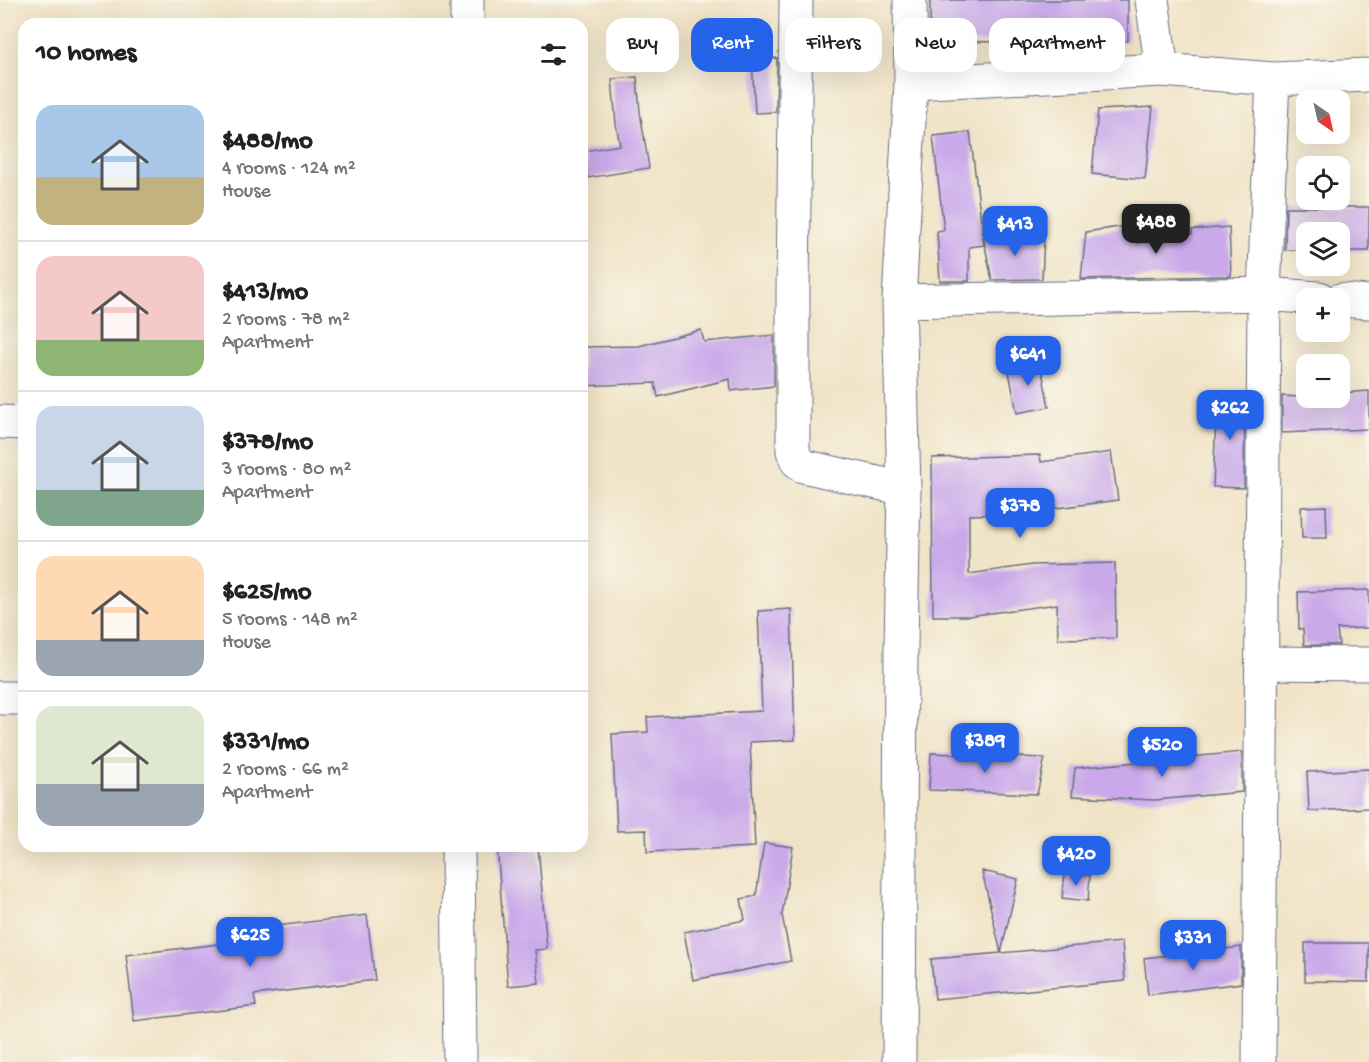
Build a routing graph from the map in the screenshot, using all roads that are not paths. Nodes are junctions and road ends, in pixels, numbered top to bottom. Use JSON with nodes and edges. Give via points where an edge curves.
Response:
{"nodes":[{"id":1,"x":467,"y":0,"type":"edge"},
{"id":2,"x":796,"y":0,"type":"edge"},
{"id":3,"x":910,"y":0,"type":"edge"},
{"id":4,"x":1152,"y":0,"type":"edge"},
{"id":5,"x":467,"y":18,"type":"edge"},
{"id":6,"x":1162,"y":70,"type":"junction"},
{"id":7,"x":1369,"y":75,"type":"edge"},
{"id":8,"x":1273,"y":79,"type":"junction"},
{"id":9,"x":911,"y":83,"type":"junction"},
{"id":10,"x":1264,"y":294,"type":"junction"},
{"id":11,"x":1296,"y":296,"type":"edge"},
{"id":12,"x":899,"y":301,"type":"junction"},
{"id":13,"x":1350,"y":301,"type":"edge"},
{"id":14,"x":1369,"y":302,"type":"edge"},
{"id":15,"x":0,"y":422,"type":"edge"},
{"id":16,"x":18,"y":423,"type":"edge"},
{"id":17,"x":904,"y":489,"type":"junction"},
{"id":18,"x":1262,"y":663,"type":"junction"},
{"id":19,"x":1369,"y":664,"type":"edge"},
{"id":20,"x":0,"y":698,"type":"edge"},
{"id":21,"x":18,"y":698,"type":"edge"},
{"id":22,"x":458,"y":852,"type":"edge"},
{"id":23,"x":460,"y":1062,"type":"edge"},
{"id":24,"x":899,"y":1062,"type":"edge"},
{"id":25,"x":1259,"y":1062,"type":"edge"}],
"edges":[{"from":1,"to":5,"type":"street"},
{"from":2,"to":17,"type":"street","via":[[793,451],[796,461],[803,466]]},
{"from":3,"to":9,"type":"street"},
{"from":4,"to":6,"type":"street"},
{"from":6,"to":8,"type":"street"},
{"from":6,"to":9,"type":"street"},
{"from":7,"to":8,"type":"street"},
{"from":8,"to":10,"type":"street"},
{"from":9,"to":12,"type":"street"},
{"from":10,"to":11,"type":"street"},
{"from":10,"to":12,"type":"street"},
{"from":10,"to":18,"type":"street"},
{"from":12,"to":17,"type":"street"},
{"from":13,"to":14,"type":"street"},
{"from":15,"to":16,"type":"street"},
{"from":17,"to":24,"type":"street"},
{"from":18,"to":19,"type":"street"},
{"from":18,"to":25,"type":"street"},
{"from":20,"to":21,"type":"street"},
{"from":22,"to":23,"type":"street"}]}
